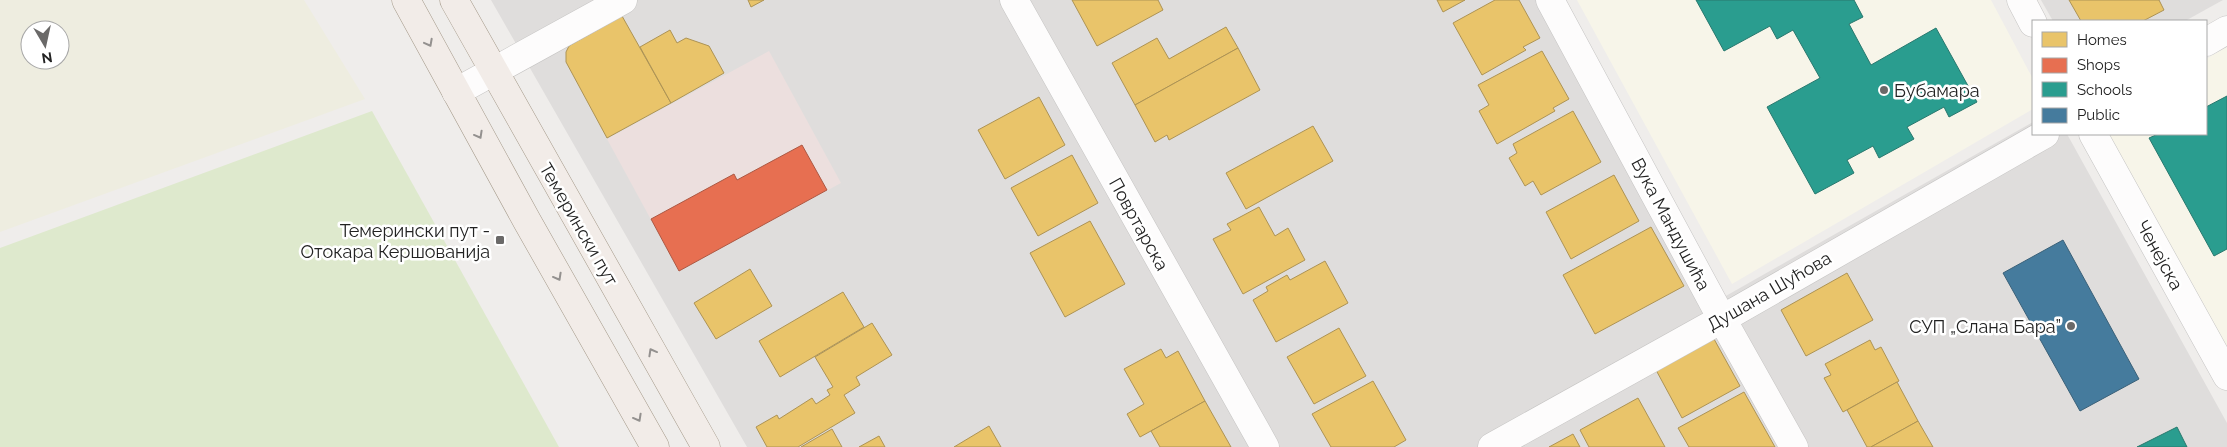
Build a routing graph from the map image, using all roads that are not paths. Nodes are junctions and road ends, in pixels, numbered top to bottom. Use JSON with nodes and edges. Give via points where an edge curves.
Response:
{"nodes":[{"id":1,"x":406,"y":0,"type":"edge"},
{"id":2,"x":454,"y":0,"type":"edge"},
{"id":3,"x":623,"y":0,"type":"edge"},
{"id":4,"x":1014,"y":0,"type":"edge"},
{"id":5,"x":1550,"y":0,"type":"edge"},
{"id":6,"x":2021,"y":0,"type":"edge"},
{"id":7,"x":2032,"y":22,"type":"edge"},
{"id":8,"x":2227,"y":30,"type":"edge"},
{"id":9,"x":2207,"y":41,"type":"edge"},
{"id":10,"x":494,"y":72,"type":"junction"},
{"id":11,"x":456,"y":92,"type":"junction"},
{"id":12,"x":2043,"y":135,"type":"edge"},
{"id":13,"x":2094,"y":135,"type":"edge"},
{"id":14,"x":1722,"y":319,"type":"junction"},
{"id":15,"x":2227,"y":376,"type":"edge"},
{"id":16,"x":655,"y":447,"type":"edge"},
{"id":17,"x":706,"y":447,"type":"edge"},
{"id":18,"x":1265,"y":447,"type":"edge"},
{"id":19,"x":1492,"y":447,"type":"edge"},
{"id":20,"x":1794,"y":447,"type":"edge"}],
"edges":[{"from":1,"to":11,"type":"main road","one_way":true},
{"from":2,"to":10,"type":"main road","name":"Темерински пут"},
{"from":3,"to":10,"type":"street"},
{"from":4,"to":18,"type":"street","name":"Повртарска"},
{"from":5,"to":14,"type":"street","name":"Вука Мандушића"},
{"from":6,"to":7,"type":"street"},
{"from":8,"to":9,"type":"street"},
{"from":10,"to":11,"type":"street"},
{"from":17,"to":10,"type":"main road","name":"Темерински пут","one_way":true},
{"from":11,"to":16,"type":"main road","one_way":true},
{"from":12,"to":14,"type":"street","name":"Душана Шућова"},
{"from":13,"to":15,"type":"street","name":"Ченејска"},
{"from":14,"to":19,"type":"street","name":"Душана Шућова"},
{"from":14,"to":20,"type":"street","name":"Вука Мандушића"}]}
